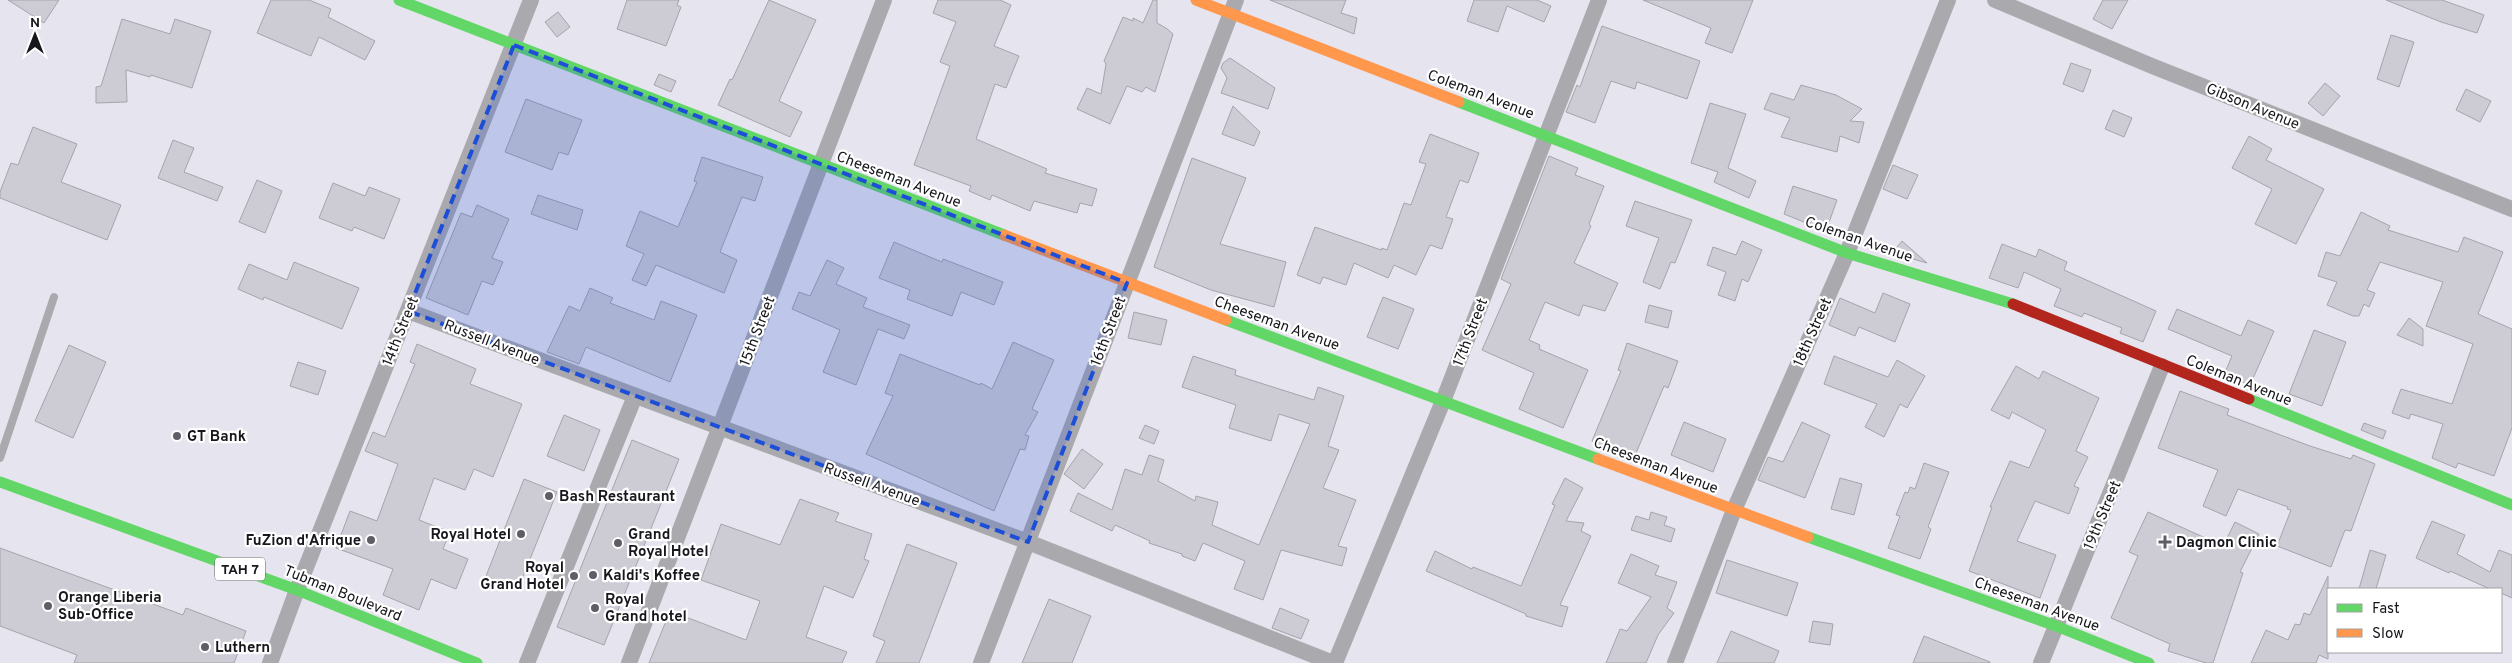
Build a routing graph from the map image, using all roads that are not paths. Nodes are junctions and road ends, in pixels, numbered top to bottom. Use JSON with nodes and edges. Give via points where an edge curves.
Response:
{"nodes":[{"id":1,"x":399,"y":0,"type":"edge"},
{"id":2,"x":531,"y":0,"type":"edge"},
{"id":3,"x":884,"y":0,"type":"edge"},
{"id":4,"x":1196,"y":0,"type":"edge"},
{"id":5,"x":1599,"y":0,"type":"edge"},
{"id":6,"x":1948,"y":0,"type":"edge"},
{"id":7,"x":1995,"y":0,"type":"edge"},
{"id":8,"x":1233,"y":7,"type":"edge"},
{"id":9,"x":514,"y":45,"type":"junction"},
{"id":10,"x":1546,"y":135,"type":"junction"},
{"id":11,"x":821,"y":165,"type":"junction"},
{"id":12,"x":2512,"y":209,"type":"edge"},
{"id":13,"x":1847,"y":253,"type":"junction"},
{"id":14,"x":1127,"y":283,"type":"junction"},
{"id":15,"x":54,"y":296,"type":"dead end"},
{"id":16,"x":408,"y":311,"type":"junction"},
{"id":17,"x":2162,"y":366,"type":"junction"},
{"id":18,"x":635,"y":396,"type":"junction"},
{"id":19,"x":1444,"y":401,"type":"junction"},
{"id":20,"x":720,"y":428,"type":"junction"},
{"id":21,"x":0,"y":458,"type":"edge"},
{"id":22,"x":0,"y":482,"type":"edge"},
{"id":23,"x":2512,"y":504,"type":"edge"},
{"id":24,"x":1734,"y":510,"type":"junction"},
{"id":25,"x":1028,"y":542,"type":"junction"},
{"id":26,"x":297,"y":590,"type":"junction"},
{"id":27,"x":2056,"y":626,"type":"junction"},
{"id":28,"x":270,"y":663,"type":"edge"},
{"id":29,"x":478,"y":663,"type":"edge"},
{"id":30,"x":527,"y":663,"type":"edge"},
{"id":31,"x":629,"y":663,"type":"edge"},
{"id":32,"x":981,"y":663,"type":"edge"},
{"id":33,"x":1334,"y":663,"type":"edge"},
{"id":34,"x":1675,"y":663,"type":"edge"},
{"id":35,"x":2041,"y":663,"type":"edge"},
{"id":36,"x":2149,"y":663,"type":"edge"}],
"edges":[{"from":1,"to":9,"type":"main road","name":"Cheeseman Avenue"},
{"from":2,"to":9,"type":"street","name":"14th Street"},
{"from":3,"to":11,"type":"street","name":"15th Street"},
{"from":4,"to":8,"type":"main road","name":"Coleman Avenue"},
{"from":5,"to":10,"type":"street","name":"17th Street"},
{"from":6,"to":13,"type":"street","name":"18th Street"},
{"from":7,"to":12,"type":"street","name":"Gibson Avenue"},
{"from":8,"to":10,"type":"main road","name":"Coleman Avenue"},
{"from":8,"to":14,"type":"street","name":"16th Street"},
{"from":9,"to":11,"type":"main road","name":"Cheeseman Avenue"},
{"from":9,"to":16,"type":"street","name":"14th Street"},
{"from":10,"to":13,"type":"main road","name":"Coleman Avenue"},
{"from":10,"to":19,"type":"street","name":"17th Street"},
{"from":11,"to":14,"type":"main road","name":"Cheeseman Avenue"},
{"from":11,"to":20,"type":"street","name":"15th Street"},
{"from":13,"to":17,"type":"main road","name":"Coleman Avenue","via":[[2006,301]]},
{"from":13,"to":24,"type":"street","name":"18th Street"},
{"from":14,"to":19,"type":"main road","name":"Cheeseman Avenue"},
{"from":14,"to":25,"type":"street","name":"16th Street"},
{"from":15,"to":21,"type":"lane"},
{"from":16,"to":18,"type":"street","name":"Russell Avenue"},
{"from":16,"to":26,"type":"street","name":"14th Street"},
{"from":17,"to":23,"type":"main road","name":"Coleman Avenue"},
{"from":17,"to":27,"type":"street","name":"19th Street"},
{"from":18,"to":20,"type":"street","name":"Russell Avenue"},
{"from":18,"to":30,"type":"street"},
{"from":19,"to":24,"type":"main road","name":"Cheeseman Avenue"},
{"from":19,"to":33,"type":"street","name":"17th Street"},
{"from":20,"to":25,"type":"street","name":"Russell Avenue"},
{"from":20,"to":31,"type":"street","name":"15th Street"},
{"from":22,"to":26,"type":"main road","name":"Tubman Boulevard","number":"TAH 7"},
{"from":24,"to":27,"type":"main road","name":"Cheeseman Avenue"},
{"from":24,"to":34,"type":"street","name":"18th Street"},
{"from":25,"to":32,"type":"street","name":"16th Street"},
{"from":25,"to":33,"type":"street","name":"Russell Avenue"},
{"from":26,"to":28,"type":"street","name":"14th Street"},
{"from":26,"to":29,"type":"main road","name":"Tubman Boulevard","number":"TAH 7"},
{"from":27,"to":35,"type":"street","name":"19th Street"},
{"from":27,"to":36,"type":"main road","name":"Cheeseman Avenue"}]}
